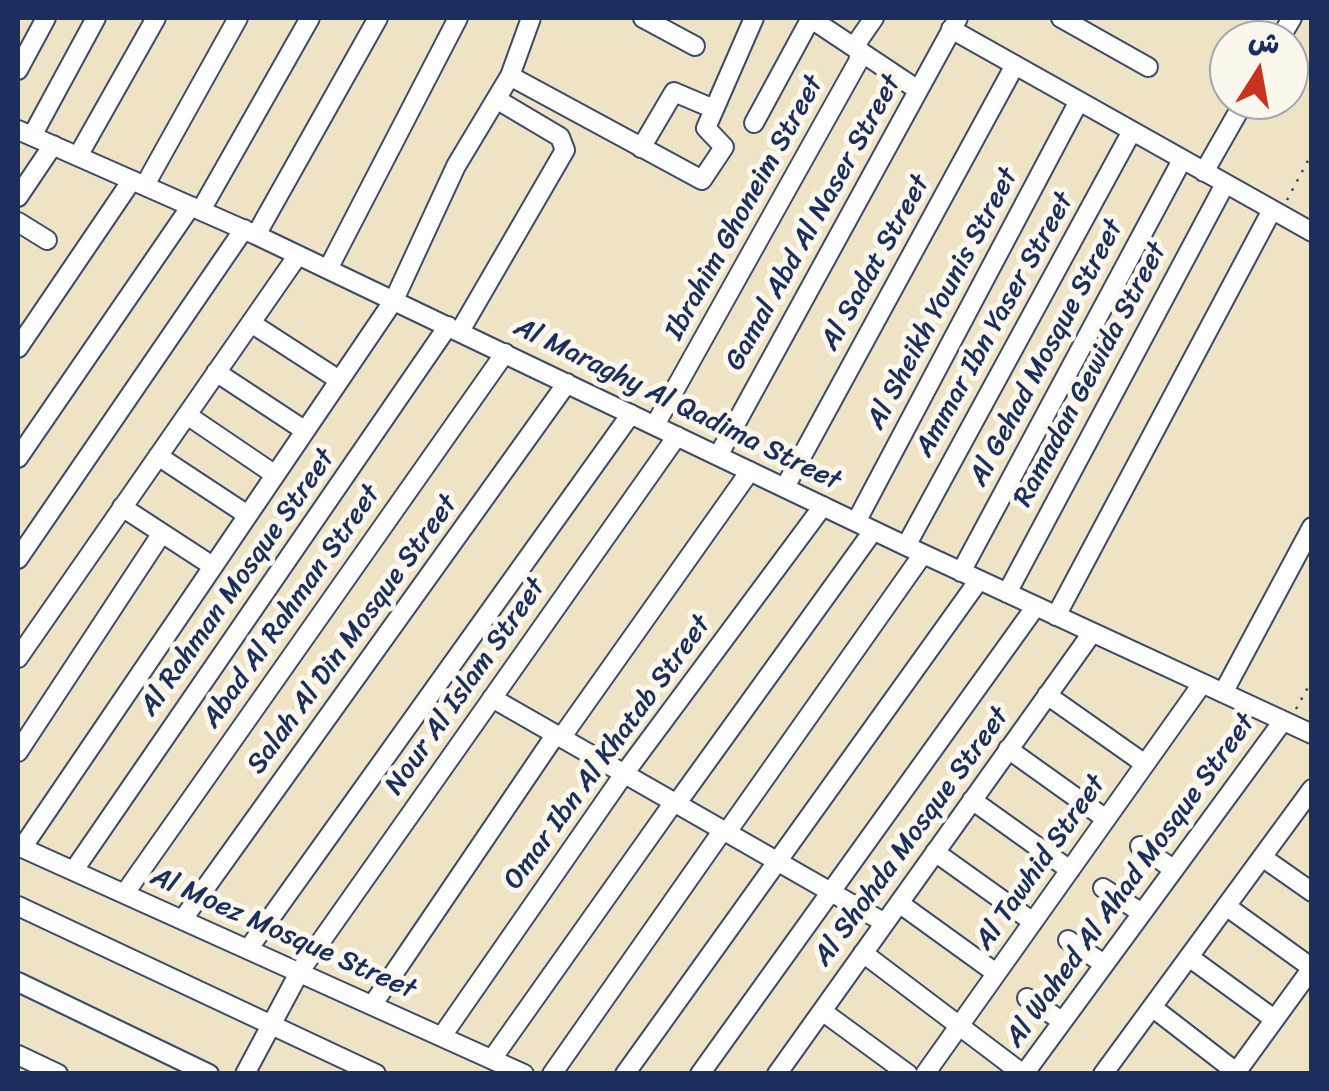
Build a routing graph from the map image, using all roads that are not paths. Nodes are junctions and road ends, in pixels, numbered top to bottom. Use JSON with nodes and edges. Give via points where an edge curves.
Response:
{"nodes":[{"id":1,"x":46,"y":18,"type":"edge"},
{"id":2,"x":96,"y":18,"type":"edge"},
{"id":3,"x":156,"y":18,"type":"edge"},
{"id":4,"x":238,"y":18,"type":"edge"},
{"id":5,"x":310,"y":18,"type":"edge"},
{"id":6,"x":378,"y":18,"type":"edge"},
{"id":7,"x":458,"y":18,"type":"edge"},
{"id":8,"x":532,"y":18,"type":"edge"},
{"id":9,"x":643,"y":18,"type":"edge"},
{"id":10,"x":754,"y":18,"type":"edge"},
{"id":11,"x":810,"y":18,"type":"edge"},
{"id":12,"x":874,"y":18,"type":"edge"},
{"id":13,"x":1060,"y":18,"type":"edge"},
{"id":14,"x":954,"y":23,"type":"edge"},
{"id":15,"x":695,"y":46,"type":"dead end"},
{"id":16,"x":858,"y":50,"type":"junction"},
{"id":17,"x":1015,"y":65,"type":"junction"},
{"id":18,"x":1148,"y":66,"type":"dead end"},
{"id":19,"x":18,"y":70,"type":"edge"},
{"id":20,"x":510,"y":76,"type":"junction"},
{"id":21,"x":918,"y":90,"type":"junction"},
{"id":22,"x":496,"y":99,"type":"junction"},
{"id":23,"x":1079,"y":101,"type":"junction"},
{"id":24,"x":714,"y":109,"type":"junction"},
{"id":25,"x":1234,"y":120,"type":"edge"},
{"id":26,"x":754,"y":123,"type":"dead end"},
{"id":27,"x":1132,"y":131,"type":"junction"},
{"id":28,"x":24,"y":133,"type":"edge"},
{"id":29,"x":52,"y":145,"type":"junction"},
{"id":30,"x":641,"y":148,"type":"junction"},
{"id":31,"x":78,"y":156,"type":"junction"},
{"id":32,"x":1182,"y":160,"type":"junction"},
{"id":33,"x":1204,"y":172,"type":"junction"},
{"id":34,"x":138,"y":182,"type":"junction"},
{"id":35,"x":1225,"y":184,"type":"junction"},
{"id":36,"x":18,"y":197,"type":"edge"},
{"id":37,"x":196,"y":208,"type":"junction"},
{"id":38,"x":1276,"y":212,"type":"junction"},
{"id":39,"x":18,"y":222,"type":"edge"},
{"id":40,"x":250,"y":232,"type":"junction"},
{"id":41,"x":1312,"y":232,"type":"edge"},
{"id":42,"x":47,"y":240,"type":"dead end"},
{"id":43,"x":298,"y":255,"type":"junction"},
{"id":44,"x":328,"y":269,"type":"junction"},
{"id":45,"x":394,"y":300,"type":"junction"},
{"id":46,"x":250,"y":323,"type":"junction"},
{"id":47,"x":454,"y":329,"type":"junction"},
{"id":48,"x":18,"y":348,"type":"edge"},
{"id":49,"x":504,"y":353,"type":"junction"},
{"id":50,"x":216,"y":372,"type":"junction"},
{"id":51,"x":339,"y":380,"type":"junction"},
{"id":52,"x":567,"y":383,"type":"junction"},
{"id":53,"x":187,"y":414,"type":"junction"},
{"id":54,"x":631,"y":414,"type":"junction"},
{"id":55,"x":655,"y":425,"type":"junction"},
{"id":56,"x":304,"y":430,"type":"junction"},
{"id":57,"x":678,"y":436,"type":"junction"},
{"id":58,"x":158,"y":456,"type":"junction"},
{"id":59,"x":718,"y":456,"type":"junction"},
{"id":60,"x":18,"y":458,"type":"edge"},
{"id":61,"x":750,"y":471,"type":"junction"},
{"id":62,"x":274,"y":474,"type":"junction"},
{"id":63,"x":785,"y":488,"type":"junction"},
{"id":64,"x":822,"y":506,"type":"junction"},
{"id":65,"x":122,"y":508,"type":"junction"},
{"id":66,"x":246,"y":514,"type":"junction"},
{"id":67,"x":856,"y":522,"type":"junction"},
{"id":68,"x":1312,"y":526,"type":"edge"},
{"id":69,"x":873,"y":530,"type":"junction"},
{"id":70,"x":162,"y":534,"type":"junction"},
{"id":71,"x":914,"y":550,"type":"junction"},
{"id":72,"x":18,"y":558,"type":"edge"},
{"id":73,"x":211,"y":566,"type":"junction"},
{"id":74,"x":961,"y":572,"type":"junction"},
{"id":75,"x":979,"y":580,"type":"junction"},
{"id":76,"x":1006,"y":593,"type":"junction"},
{"id":77,"x":1036,"y":606,"type":"junction"},
{"id":78,"x":1056,"y":616,"type":"junction"},
{"id":79,"x":1092,"y":633,"type":"junction"},
{"id":80,"x":18,"y":658,"type":"edge"},
{"id":81,"x":1202,"y":684,"type":"junction"},
{"id":82,"x":1222,"y":694,"type":"junction"},
{"id":83,"x":1047,"y":695,"type":"junction"},
{"id":84,"x":492,"y":698,"type":"junction"},
{"id":85,"x":1286,"y":722,"type":"junction"},
{"id":86,"x":1312,"y":734,"type":"edge"},
{"id":87,"x":559,"y":736,"type":"junction"},
{"id":88,"x":1008,"y":749,"type":"junction"},
{"id":89,"x":18,"y":752,"type":"edge"},
{"id":90,"x":1145,"y":764,"type":"junction"},
{"id":91,"x":624,"y":774,"type":"junction"},
{"id":92,"x":1309,"y":799,"type":"edge"},
{"id":93,"x":972,"y":800,"type":"junction"},
{"id":94,"x":675,"y":803,"type":"junction"},
{"id":95,"x":1106,"y":819,"type":"junction"},
{"id":96,"x":725,"y":831,"type":"junction"},
{"id":97,"x":1140,"y":846,"type":"dead end"},
{"id":98,"x":20,"y":847,"type":"edge"},
{"id":99,"x":935,"y":852,"type":"junction"},
{"id":100,"x":1262,"y":857,"type":"junction"},
{"id":101,"x":779,"y":862,"type":"junction"},
{"id":102,"x":1174,"y":869,"type":"junction"},
{"id":103,"x":74,"y":870,"type":"junction"},
{"id":104,"x":1070,"y":870,"type":"junction"},
{"id":105,"x":1103,"y":888,"type":"dead end"},
{"id":106,"x":1312,"y":892,"type":"edge"},
{"id":107,"x":125,"y":893,"type":"junction"},
{"id":108,"x":833,"y":893,"type":"junction"},
{"id":109,"x":899,"y":902,"type":"junction"},
{"id":110,"x":18,"y":906,"type":"edge"},
{"id":111,"x":1226,"y":906,"type":"junction"},
{"id":112,"x":1142,"y":913,"type":"junction"},
{"id":113,"x":183,"y":919,"type":"junction"},
{"id":114,"x":884,"y":922,"type":"junction"},
{"id":115,"x":1033,"y":922,"type":"junction"},
{"id":116,"x":1068,"y":940,"type":"dead end"},
{"id":117,"x":249,"y":948,"type":"junction"},
{"id":118,"x":863,"y":953,"type":"junction"},
{"id":119,"x":1188,"y":956,"type":"junction"},
{"id":120,"x":1104,"y":964,"type":"junction"},
{"id":121,"x":1312,"y":968,"type":"edge"},
{"id":122,"x":300,"y":971,"type":"junction"},
{"id":123,"x":996,"y":974,"type":"junction"},
{"id":124,"x":18,"y":982,"type":"edge"},
{"id":125,"x":1027,"y":998,"type":"dead end"},
{"id":126,"x":373,"y":1004,"type":"junction"},
{"id":127,"x":1152,"y":1007,"type":"junction"},
{"id":128,"x":822,"y":1010,"type":"junction"},
{"id":129,"x":1274,"y":1020,"type":"junction"},
{"id":130,"x":1062,"y":1021,"type":"junction"},
{"id":131,"x":271,"y":1023,"type":"junction"},
{"id":132,"x":959,"y":1026,"type":"junction"},
{"id":133,"x":442,"y":1036,"type":"junction"},
{"id":134,"x":18,"y":1055,"type":"edge"},
{"id":135,"x":488,"y":1057,"type":"junction"},
{"id":136,"x":785,"y":1071,"type":"edge"},
{"id":137,"x":1235,"y":1073,"type":"edge"},
{"id":138,"x":58,"y":1074,"type":"edge"},
{"id":139,"x":210,"y":1074,"type":"edge"},
{"id":140,"x":244,"y":1074,"type":"edge"},
{"id":141,"x":376,"y":1074,"type":"edge"},
{"id":142,"x":474,"y":1074,"type":"edge"},
{"id":143,"x":524,"y":1074,"type":"edge"},
{"id":144,"x":552,"y":1074,"type":"edge"},
{"id":145,"x":625,"y":1074,"type":"edge"},
{"id":146,"x":700,"y":1074,"type":"edge"},
{"id":147,"x":908,"y":1074,"type":"edge"},
{"id":148,"x":925,"y":1074,"type":"edge"},
{"id":149,"x":1023,"y":1074,"type":"edge"},
{"id":150,"x":1102,"y":1074,"type":"edge"}],
"edges":[{"from":1,"to":19,"type":"street"},
{"from":2,"to":28,"type":"street"},
{"from":3,"to":31,"type":"street"},
{"from":4,"to":34,"type":"street"},
{"from":5,"to":37,"type":"street"},
{"from":6,"to":40,"type":"street"},
{"from":7,"to":44,"type":"street"},
{"from":8,"to":20,"type":"street"},
{"from":9,"to":15,"type":"street"},
{"from":10,"to":24,"type":"street"},
{"from":11,"to":16,"type":"street"},
{"from":11,"to":26,"type":"street"},
{"from":12,"to":16,"type":"street","name":"Ibrahim Ghoneim Street"},
{"from":13,"to":18,"type":"street"},
{"from":14,"to":17,"type":"street"},
{"from":14,"to":21,"type":"street","name":"Gamal Abd Al Naser Street"},
{"from":16,"to":21,"type":"street"},
{"from":16,"to":55,"type":"street","name":"Ibrahim Ghoneim Street","via":[[859,60]]},
{"from":17,"to":23,"type":"street"},
{"from":17,"to":63,"type":"street","name":"Al Sadat Street"},
{"from":20,"to":22,"type":"street"},
{"from":20,"to":30,"type":"street"},
{"from":21,"to":59,"type":"street","name":"Gamal Abd Al Naser Street"},
{"from":22,"to":45,"type":"street"},
{"from":22,"to":47,"type":"street","name":"Al Rahman Mosque Street","via":[[560,137],[565,150]]},
{"from":23,"to":27,"type":"street"},
{"from":23,"to":67,"type":"street","name":"Al Sheikh Younis Street"},
{"from":24,"to":30,"type":"street","via":[[675,92]]},
{"from":24,"to":30,"type":"street","via":[[706,131],[724,147],[706,178],[698,180]]},
{"from":25,"to":33,"type":"street"},
{"from":27,"to":32,"type":"street"},
{"from":27,"to":71,"type":"street","name":"Ammar Ibn Yaser Street"},
{"from":28,"to":29,"type":"street","name":"Al Maraghy Al Qadima Street"},
{"from":29,"to":31,"type":"street","name":"Al Maraghy Al Qadima Street"},
{"from":29,"to":36,"type":"street"},
{"from":31,"to":34,"type":"street","name":"Al Maraghy Al Qadima Street"},
{"from":32,"to":33,"type":"street"},
{"from":32,"to":74,"type":"street","name":"Al Gehad Mosque Street"},
{"from":33,"to":35,"type":"street"},
{"from":34,"to":37,"type":"street","name":"Al Maraghy Al Qadima Street"},
{"from":34,"to":48,"type":"street"},
{"from":35,"to":38,"type":"street"},
{"from":35,"to":76,"type":"street","name":"Ramadan Gewida Street"},
{"from":37,"to":40,"type":"street","name":"Al Maraghy Al Qadima Street"},
{"from":37,"to":60,"type":"street"},
{"from":38,"to":41,"type":"street"},
{"from":38,"to":78,"type":"street"},
{"from":39,"to":42,"type":"street"},
{"from":40,"to":43,"type":"street","name":"Al Maraghy Al Qadima Street"},
{"from":40,"to":72,"type":"street"},
{"from":43,"to":44,"type":"street","name":"Al Maraghy Al Qadima Street"},
{"from":43,"to":46,"type":"street"},
{"from":44,"to":45,"type":"street","name":"Al Maraghy Al Qadima Street"},
{"from":45,"to":47,"type":"street","name":"Al Maraghy Al Qadima Street"},
{"from":45,"to":51,"type":"street"},
{"from":46,"to":50,"type":"street"},
{"from":46,"to":51,"type":"street"},
{"from":47,"to":49,"type":"street","name":"Al Maraghy Al Qadima Street"},
{"from":47,"to":103,"type":"street","name":"Al Rahman Mosque Street"},
{"from":49,"to":52,"type":"street","name":"Al Maraghy Al Qadima Street"},
{"from":49,"to":107,"type":"street","name":"Abad Al Rahman Street"},
{"from":50,"to":53,"type":"street"},
{"from":50,"to":56,"type":"street"},
{"from":51,"to":56,"type":"street"},
{"from":52,"to":54,"type":"street","name":"Al Maraghy Al Qadima Street"},
{"from":52,"to":113,"type":"street","name":"Salah Al Din Mosque Street"},
{"from":53,"to":58,"type":"street"},
{"from":53,"to":62,"type":"street"},
{"from":54,"to":55,"type":"street","name":"Al Maraghy Al Qadima Street"},
{"from":54,"to":117,"type":"street"},
{"from":55,"to":57,"type":"street","name":"Al Maraghy Al Qadima Street"},
{"from":56,"to":62,"type":"street"},
{"from":57,"to":59,"type":"street","name":"Al Maraghy Al Qadima Street"},
{"from":57,"to":84,"type":"street","name":"Nour Al Islam Street"},
{"from":58,"to":65,"type":"street"},
{"from":58,"to":66,"type":"street"},
{"from":59,"to":61,"type":"street","name":"Al Maraghy Al Qadima Street"},
{"from":61,"to":63,"type":"street","name":"Al Maraghy Al Qadima Street"},
{"from":61,"to":87,"type":"street"},
{"from":62,"to":66,"type":"street"},
{"from":63,"to":64,"type":"street","name":"Al Maraghy Al Qadima Street"},
{"from":64,"to":67,"type":"street","name":"Al Maraghy Al Qadima Street"},
{"from":64,"to":91,"type":"street","name":"Omar Ibn Al Khatab Street"},
{"from":65,"to":70,"type":"street"},
{"from":65,"to":80,"type":"street"},
{"from":66,"to":73,"type":"street"},
{"from":67,"to":69,"type":"street","name":"Al Maraghy Al Qadima Street"},
{"from":68,"to":82,"type":"street"},
{"from":69,"to":71,"type":"street","name":"Al Maraghy Al Qadima Street"},
{"from":69,"to":94,"type":"street"},
{"from":70,"to":73,"type":"street"},
{"from":70,"to":89,"type":"street"},
{"from":71,"to":74,"type":"street","name":"Al Maraghy Al Qadima Street"},
{"from":71,"to":96,"type":"street","name":"Ammar Ibn Yaser Street"},
{"from":73,"to":98,"type":"street"},
{"from":74,"to":75,"type":"street","name":"Al Maraghy Al Qadima Street"},
{"from":75,"to":76,"type":"street","name":"Al Maraghy Al Qadima Street"},
{"from":75,"to":101,"type":"street"},
{"from":76,"to":77,"type":"street","name":"Al Maraghy Al Qadima Street"},
{"from":77,"to":78,"type":"street","name":"Al Maraghy Al Qadima Street"},
{"from":77,"to":108,"type":"street"},
{"from":78,"to":79,"type":"street","name":"Al Maraghy Al Qadima Street"},
{"from":79,"to":81,"type":"street","name":"Al Maraghy Al Qadima Street"},
{"from":79,"to":83,"type":"street","name":"Al Shohda Mosque Street"},
{"from":81,"to":82,"type":"street","name":"Al Maraghy Al Qadima Street"},
{"from":81,"to":90,"type":"street","name":"Al Tawhid Street"},
{"from":82,"to":85,"type":"street","name":"Al Maraghy Al Qadima Street"},
{"from":83,"to":88,"type":"street","name":"Al Shohda Mosque Street"},
{"from":83,"to":90,"type":"street"},
{"from":84,"to":87,"type":"street"},
{"from":84,"to":122,"type":"street","name":"Nour Al Islam Street"},
{"from":85,"to":86,"type":"street","name":"Al Maraghy Al Qadima Street"},
{"from":85,"to":102,"type":"street","name":"Al Wahed Al Ahad Mosque Street"},
{"from":87,"to":91,"type":"street"},
{"from":87,"to":126,"type":"street"},
{"from":88,"to":93,"type":"street","name":"Al Shohda Mosque Street"},
{"from":88,"to":95,"type":"street"},
{"from":90,"to":95,"type":"street","name":"Al Tawhid Street"},
{"from":91,"to":94,"type":"street"},
{"from":91,"to":133,"type":"street","name":"Omar Ibn Al Khatab Street"},
{"from":92,"to":100,"type":"street"},
{"from":93,"to":99,"type":"street","name":"Al Shohda Mosque Street"},
{"from":93,"to":104,"type":"street"},
{"from":94,"to":96,"type":"street"},
{"from":94,"to":135,"type":"street"},
{"from":95,"to":104,"type":"street","name":"Al Tawhid Street"},
{"from":96,"to":101,"type":"street"},
{"from":96,"to":144,"type":"street","name":"Ammar Ibn Yaser Street"},
{"from":97,"to":102,"type":"street"},
{"from":98,"to":103,"type":"street","name":"Al Moez Mosque Street"},
{"from":99,"to":109,"type":"street","name":"Al Shohda Mosque Street"},
{"from":99,"to":115,"type":"street"},
{"from":100,"to":106,"type":"street"},
{"from":100,"to":111,"type":"street"},
{"from":101,"to":108,"type":"street"},
{"from":101,"to":145,"type":"street"},
{"from":102,"to":112,"type":"street","name":"Al Wahed Al Ahad Mosque Street"},
{"from":103,"to":107,"type":"street","name":"Al Moez Mosque Street"},
{"from":104,"to":115,"type":"street","name":"Al Tawhid Street"},
{"from":105,"to":112,"type":"street"},
{"from":107,"to":113,"type":"street","name":"Al Moez Mosque Street"},
{"from":108,"to":114,"type":"street"},
{"from":108,"to":146,"type":"street"},
{"from":109,"to":114,"type":"street","name":"Al Shohda Mosque Street"},
{"from":109,"to":123,"type":"street"},
{"from":110,"to":131,"type":"street"},
{"from":111,"to":119,"type":"street"},
{"from":111,"to":121,"type":"street"},
{"from":112,"to":120,"type":"street","name":"Al Wahed Al Ahad Mosque Street"},
{"from":113,"to":117,"type":"street","name":"Al Moez Mosque Street"},
{"from":114,"to":118,"type":"street","name":"Al Shohda Mosque Street"},
{"from":115,"to":123,"type":"street","name":"Al Tawhid Street"},
{"from":116,"to":120,"type":"street"},
{"from":117,"to":122,"type":"street","name":"Al Moez Mosque Street"},
{"from":118,"to":128,"type":"street","name":"Al Shohda Mosque Street"},
{"from":118,"to":132,"type":"street"},
{"from":119,"to":127,"type":"street"},
{"from":119,"to":129,"type":"street"},
{"from":120,"to":130,"type":"street","name":"Al Wahed Al Ahad Mosque Street"},
{"from":121,"to":129,"type":"street"},
{"from":122,"to":126,"type":"street","name":"Al Moez Mosque Street"},
{"from":122,"to":131,"type":"street","name":"Nour Al Islam Street"},
{"from":123,"to":132,"type":"street","name":"Al Tawhid Street"},
{"from":124,"to":139,"type":"street"},
{"from":125,"to":130,"type":"street"},
{"from":126,"to":133,"type":"street","name":"Al Moez Mosque Street"},
{"from":127,"to":137,"type":"street"},
{"from":127,"to":150,"type":"street"},
{"from":128,"to":136,"type":"street","name":"Al Shohda Mosque Street"},
{"from":128,"to":147,"type":"street"},
{"from":129,"to":137,"type":"street"},
{"from":130,"to":149,"type":"street","name":"Al Wahed Al Ahad Mosque Street"},
{"from":131,"to":140,"type":"street","name":"Nour Al Islam Street"},
{"from":131,"to":141,"type":"street"},
{"from":132,"to":148,"type":"street","name":"Al Tawhid Street"},
{"from":132,"to":149,"type":"street"},
{"from":133,"to":135,"type":"street","name":"Al Moez Mosque Street"},
{"from":134,"to":138,"type":"street"},
{"from":135,"to":142,"type":"street"},
{"from":135,"to":143,"type":"street","name":"Al Moez Mosque Street"}]}
